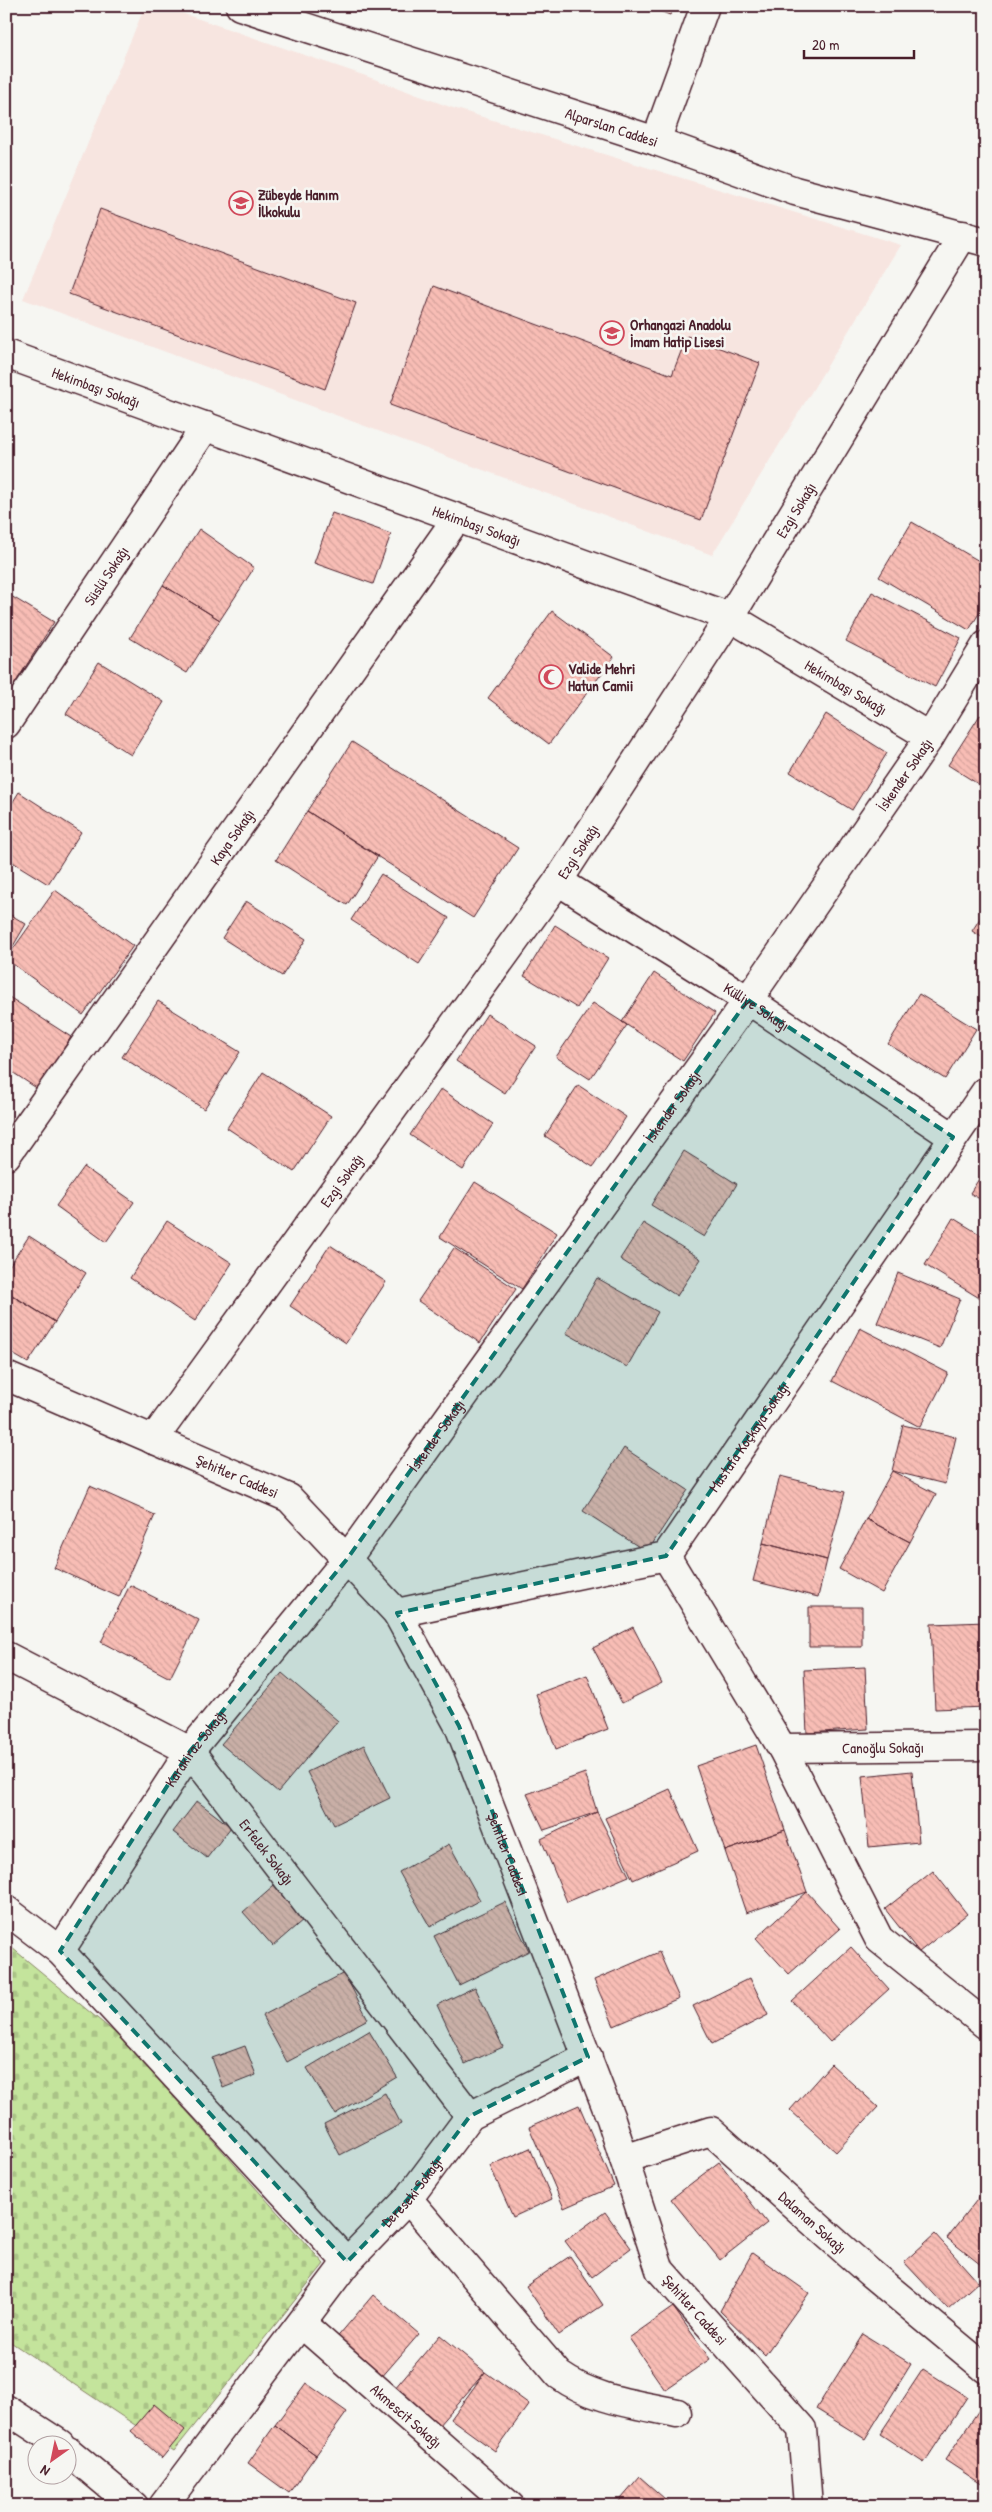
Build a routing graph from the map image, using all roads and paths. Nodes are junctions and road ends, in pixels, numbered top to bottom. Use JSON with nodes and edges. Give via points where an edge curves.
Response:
{"nodes":[{"id":1,"x":240,"y":6,"type":"edge"},
{"id":2,"x":706,"y":6,"type":"edge"},
{"id":3,"x":656,"y":141,"type":"junction"},
{"id":4,"x":974,"y":238,"type":"edge"},
{"id":5,"x":6,"y":354,"type":"edge"},
{"id":6,"x":206,"y":426,"type":"junction"},
{"id":7,"x":457,"y":518,"type":"junction"},
{"id":8,"x":730,"y":617,"type":"junction"},
{"id":9,"x":986,"y":645,"type":"edge"},
{"id":10,"x":6,"y":724,"type":"edge"},
{"id":11,"x":930,"y":737,"type":"junction"},
{"id":12,"x":558,"y":881,"type":"junction"},
{"id":13,"x":748,"y":1000,"type":"junction"},
{"id":14,"x":986,"y":1091,"type":"edge"},
{"id":15,"x":953,"y":1137,"type":"junction"},
{"id":16,"x":6,"y":1156,"type":"edge"},
{"id":17,"x":6,"y":1376,"type":"edge"},
{"id":18,"x":153,"y":1440,"type":"junction"},
{"id":19,"x":666,"y":1556,"type":"junction"},
{"id":20,"x":347,"y":1559,"type":"junction"},
{"id":21,"x":397,"y":1613,"type":"junction"},
{"id":22,"x":6,"y":1656,"type":"edge"},
{"id":23,"x":986,"y":1746,"type":"edge"},
{"id":24,"x":782,"y":1748,"type":"junction"},
{"id":25,"x":190,"y":1751,"type":"junction"},
{"id":26,"x":6,"y":1910,"type":"edge"},
{"id":27,"x":60,"y":1952,"type":"junction"},
{"id":28,"x":986,"y":2025,"type":"edge"},
{"id":29,"x":588,"y":2057,"type":"junction"},
{"id":30,"x":470,"y":2116,"type":"junction"},
{"id":31,"x":624,"y":2159,"type":"junction"},
{"id":32,"x":408,"y":2199,"type":"junction"},
{"id":33,"x":348,"y":2262,"type":"junction"},
{"id":34,"x":302,"y":2324,"type":"junction"},
{"id":35,"x":986,"y":2369,"type":"edge"},
{"id":36,"x":6,"y":2410,"type":"edge"},
{"id":37,"x":677,"y":2413,"type":"dead end"},
{"id":38,"x":44,"y":2434,"type":"edge"},
{"id":39,"x":78,"y":2461,"type":"edge"},
{"id":40,"x":118,"y":2502,"type":"edge"},
{"id":41,"x":163,"y":2506,"type":"edge"},
{"id":42,"x":510,"y":2506,"type":"edge"},
{"id":43,"x":808,"y":2506,"type":"edge"}],
"edges":[{"from":1,"to":3,"type":"street","name":"Alparslan Caddesi"},
{"from":2,"to":3,"type":"street"},
{"from":3,"to":4,"type":"street","name":"Alparslan Caddesi","via":[[795,191]]},
{"from":4,"to":8,"type":"street","name":"Ezgi Sokağı"},
{"from":5,"to":6,"type":"street","name":"Hekimbaşı Sokağı"},
{"from":6,"to":7,"type":"street","name":"Hekimbaşı Sokağı"},
{"from":6,"to":10,"type":"street","name":"Süslü Sokağı"},
{"from":7,"to":8,"type":"street","name":"Hekimbaşı Sokağı"},
{"from":7,"to":16,"type":"street","name":"Kaya Sokağı"},
{"from":8,"to":11,"type":"street","name":"Hekimbaşı Sokağı"},
{"from":8,"to":12,"type":"street","name":"Ezgi Sokağı"},
{"from":9,"to":11,"type":"street","name":"İskender Sokağı"},
{"from":11,"to":13,"type":"street","name":"İskender Sokağı"},
{"from":12,"to":13,"type":"street","name":"Külliye Sokağı"},
{"from":12,"to":18,"type":"street","name":"Ezgi Sokağı"},
{"from":13,"to":15,"type":"street","name":"Külliye Sokağı"},
{"from":13,"to":20,"type":"street","name":"İskender Sokağı"},
{"from":14,"to":15,"type":"street","name":"Mustafa Koçkaya Sokağı"},
{"from":15,"to":19,"type":"street","name":"Mustafa Koçkaya Sokağı"},
{"from":17,"to":18,"type":"street","name":"Şehitler Caddesi"},
{"from":18,"to":20,"type":"street","name":"Şehitler Caddesi","via":[[289,1498]]},
{"from":19,"to":21,"type":"street"},
{"from":19,"to":24,"type":"street"},
{"from":20,"to":21,"type":"street","name":"Şehitler Caddesi"},
{"from":20,"to":25,"type":"street","name":"Karakiraz Sokağı"},
{"from":21,"to":29,"type":"street","name":"Şehitler Caddesi","via":[[459,1726]]},
{"from":22,"to":25,"type":"street","name":"Erfelek Sokağı"},
{"from":23,"to":24,"type":"street","name":"Canoğlu Sokağı"},
{"from":24,"to":28,"type":"street","via":[[879,1939]]},
{"from":25,"to":27,"type":"street","name":"Karakiraz Sokağı"},
{"from":25,"to":30,"type":"street","name":"Erfelek Sokağı"},
{"from":26,"to":27,"type":"street"},
{"from":27,"to":33,"type":"street"},
{"from":29,"to":30,"type":"street"},
{"from":29,"to":31,"type":"street","name":"Şehitler Caddesi"},
{"from":30,"to":32,"type":"street","name":"Dereseki Sokağı"},
{"from":31,"to":35,"type":"street","name":"Dalaman Sokağı","via":[[711,2131],[869,2272]]},
{"from":31,"to":43,"type":"street","name":"Şehitler Caddesi","via":[[660,2270],[802,2429]]},
{"from":32,"to":33,"type":"street","name":"Dereseki Sokağı"},
{"from":32,"to":37,"type":"street","via":[[559,2375],[596,2395]]},
{"from":33,"to":34,"type":"street","name":"Dereseki Sokağı"},
{"from":34,"to":41,"type":"street","name":"Dereseki Sokağı"},
{"from":34,"to":42,"type":"street","name":"Akmescit Sokağı"},
{"from":36,"to":38,"type":"street"},
{"from":39,"to":40,"type":"street"}]}
